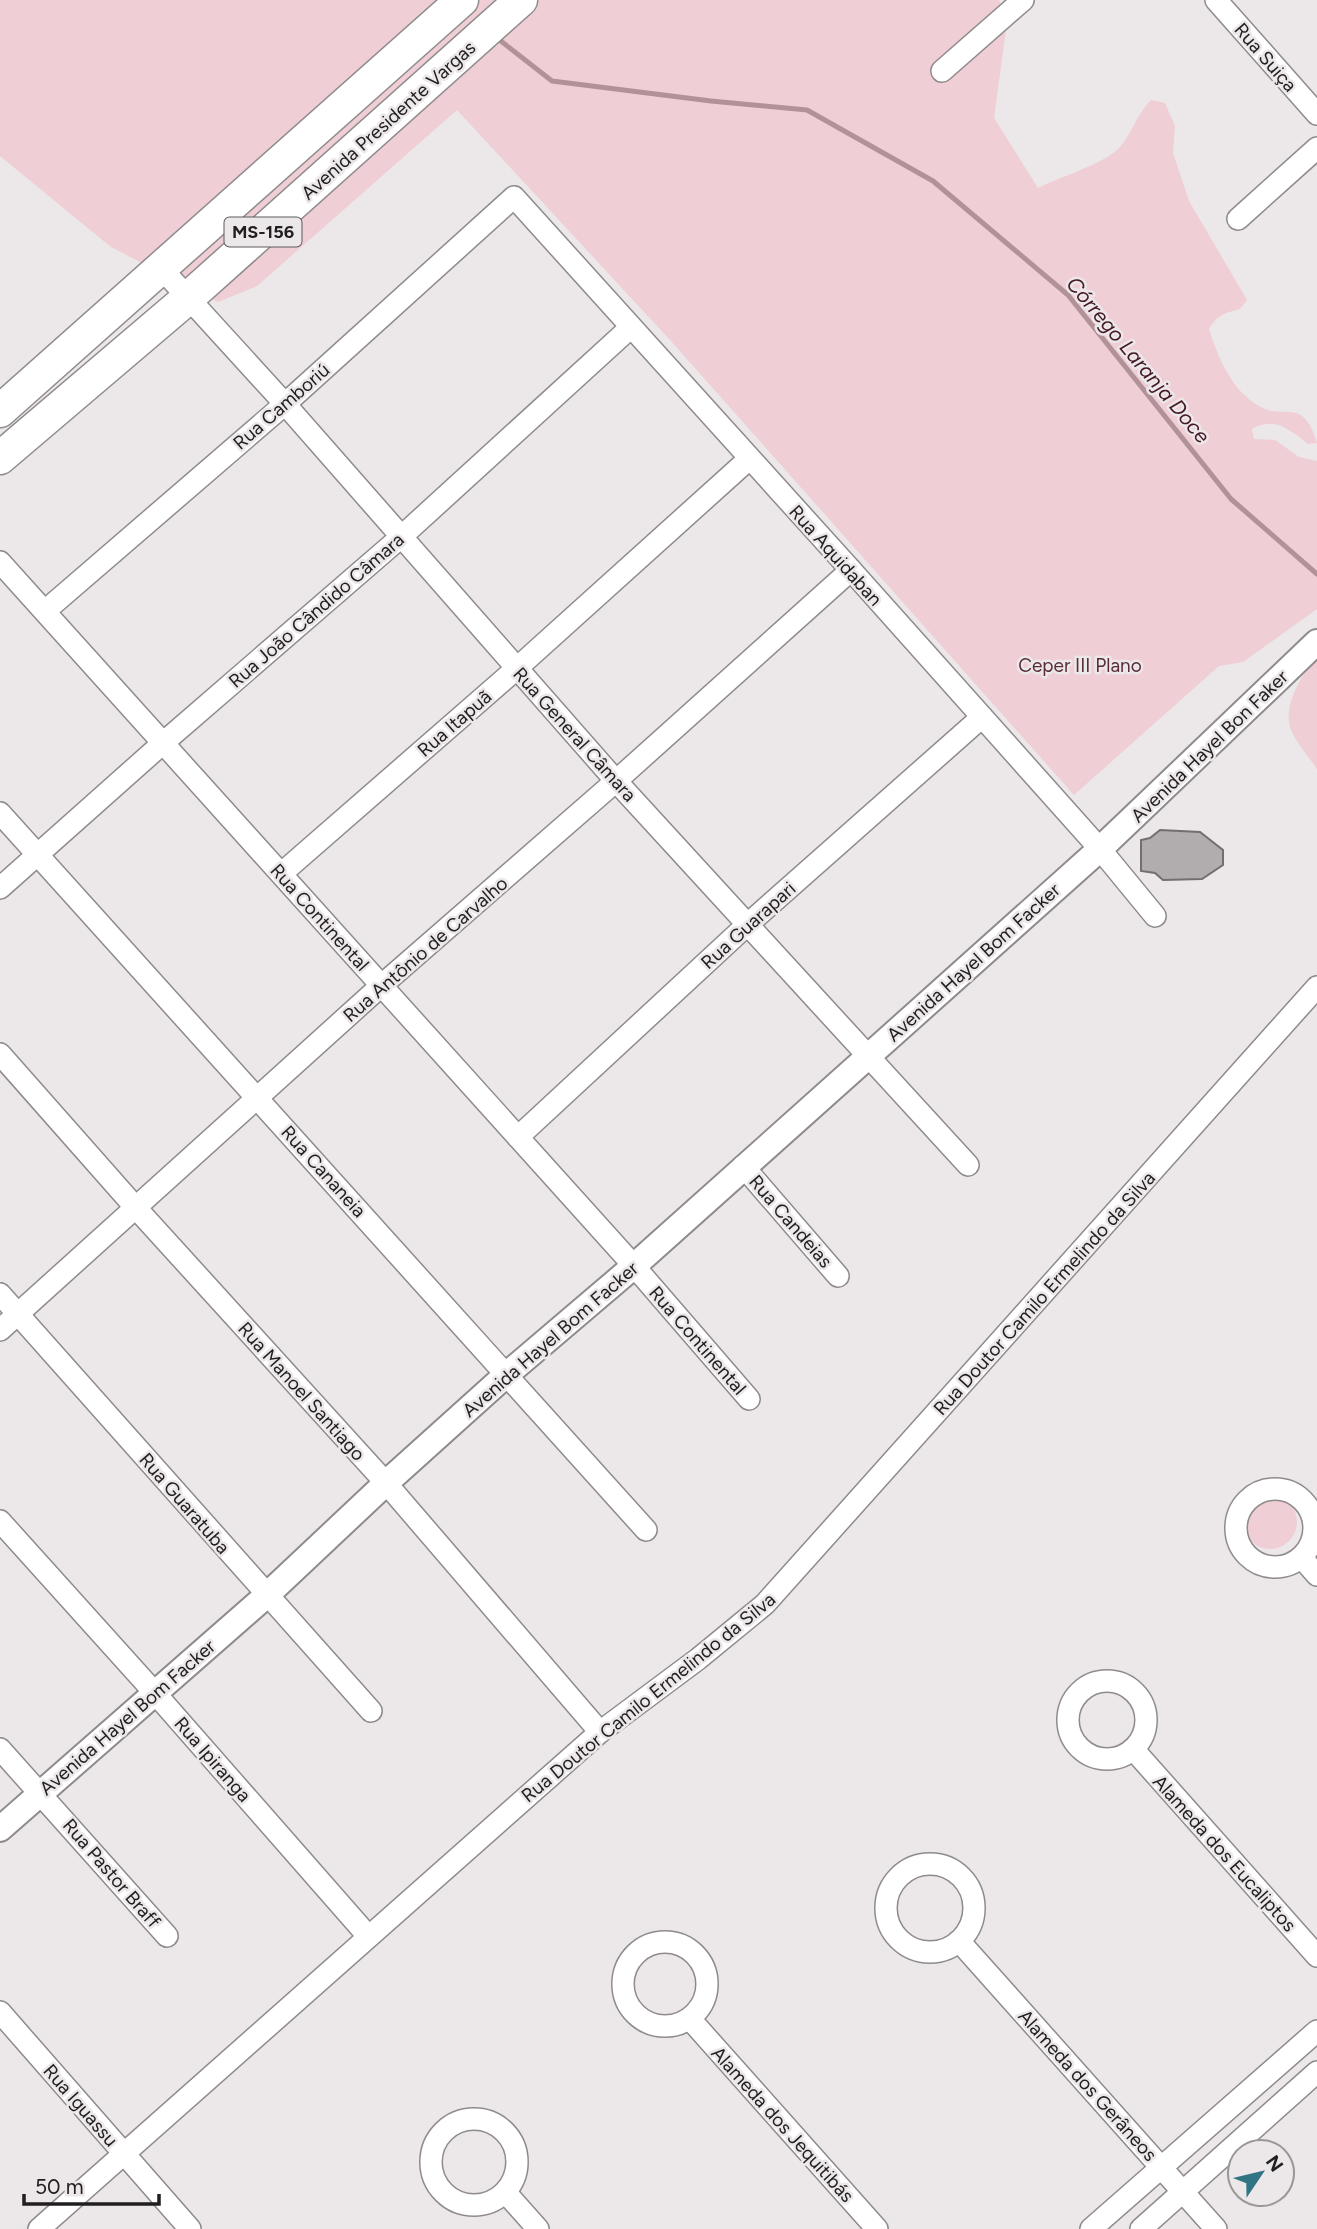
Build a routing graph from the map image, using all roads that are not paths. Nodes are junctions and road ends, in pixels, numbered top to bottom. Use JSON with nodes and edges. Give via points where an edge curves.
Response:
{"nodes":[{"id":1,"x":462,"y":0,"type":"edge"},
{"id":2,"x":521,"y":0,"type":"edge"},
{"id":3,"x":1023,"y":0,"type":"edge"},
{"id":4,"x":1216,"y":0,"type":"edge"},
{"id":5,"x":942,"y":71,"type":"dead end"},
{"id":6,"x":1317,"y":114,"type":"edge"},
{"id":7,"x":1317,"y":148,"type":"edge"},
{"id":8,"x":514,"y":197,"type":"joint"},
{"id":9,"x":1238,"y":219,"type":"dead end"},
{"id":10,"x":161,"y":268,"type":"junction"},
{"id":11,"x":188,"y":298,"type":"junction"},
{"id":12,"x":630,"y":328,"type":"junction"},
{"id":13,"x":285,"y":404,"type":"junction"},
{"id":14,"x":0,"y":411,"type":"edge"},
{"id":15,"x":0,"y":458,"type":"edge"},
{"id":16,"x":750,"y":459,"type":"junction"},
{"id":17,"x":401,"y":537,"type":"junction"},
{"id":18,"x":0,"y":562,"type":"edge"},
{"id":19,"x":851,"y":570,"type":"junction"},
{"id":20,"x":45,"y":611,"type":"junction"},
{"id":21,"x":1317,"y":642,"type":"edge"},
{"id":22,"x":516,"y":669,"type":"junction"},
{"id":23,"x":982,"y":717,"type":"junction"},
{"id":24,"x":163,"y":743,"type":"junction"},
{"id":25,"x":617,"y":781,"type":"junction"},
{"id":26,"x":0,"y":813,"type":"edge"},
{"id":27,"x":1100,"y":849,"type":"junction"},
{"id":28,"x":37,"y":854,"type":"junction"},
{"id":29,"x":282,"y":873,"type":"junction"},
{"id":30,"x":0,"y":888,"type":"edge"},
{"id":31,"x":1155,"y":916,"type":"dead end"},
{"id":32,"x":748,"y":924,"type":"junction"},
{"id":33,"x":382,"y":985,"type":"junction"},
{"id":34,"x":1317,"y":987,"type":"edge"},
{"id":35,"x":0,"y":1054,"type":"edge"},
{"id":36,"x":867,"y":1056,"type":"junction"},
{"id":37,"x":259,"y":1098,"type":"junction"},
{"id":38,"x":518,"y":1138,"type":"junction"},
{"id":39,"x":968,"y":1165,"type":"dead end"},
{"id":40,"x":743,"y":1166,"type":"junction"},
{"id":41,"x":136,"y":1208,"type":"junction"},
{"id":42,"x":634,"y":1266,"type":"junction"},
{"id":43,"x":838,"y":1276,"type":"dead end"},
{"id":44,"x":0,"y":1294,"type":"edge"},
{"id":45,"x":18,"y":1313,"type":"junction"},
{"id":46,"x":0,"y":1330,"type":"edge"},
{"id":47,"x":506,"y":1375,"type":"junction"},
{"id":48,"x":749,"y":1399,"type":"dead end"},
{"id":49,"x":386,"y":1483,"type":"junction"},
{"id":50,"x":0,"y":1521,"type":"edge"},
{"id":51,"x":646,"y":1530,"type":"dead end"},
{"id":52,"x":1302,"y":1558,"type":"dead end"},
{"id":53,"x":1317,"y":1575,"type":"edge"},
{"id":54,"x":267,"y":1595,"type":"junction"},
{"id":55,"x":154,"y":1692,"type":"junction"},
{"id":56,"x":371,"y":1711,"type":"dead end"},
{"id":57,"x":600,"y":1732,"type":"junction"},
{"id":58,"x":0,"y":1749,"type":"edge"},
{"id":59,"x":1133,"y":1749,"type":"dead end"},
{"id":60,"x":40,"y":1792,"type":"junction"},
{"id":61,"x":0,"y":1829,"type":"edge"},
{"id":62,"x":167,"y":1936,"type":"dead end"},
{"id":63,"x":368,"y":1936,"type":"junction"},
{"id":64,"x":959,"y":1941,"type":"junction"},
{"id":65,"x":1317,"y":1956,"type":"edge"},
{"id":66,"x":0,"y":2012,"type":"edge"},
{"id":67,"x":690,"y":2019,"type":"junction"},
{"id":68,"x":1317,"y":2031,"type":"edge"},
{"id":69,"x":1317,"y":2072,"type":"edge"},
{"id":70,"x":124,"y":2154,"type":"junction"},
{"id":71,"x":1161,"y":2166,"type":"junction"},
{"id":72,"x":1183,"y":2191,"type":"junction"},
{"id":73,"x":506,"y":2193,"type":"junction"},
{"id":74,"x":39,"y":2229,"type":"edge"},
{"id":75,"x":190,"y":2229,"type":"edge"},
{"id":76,"x":538,"y":2229,"type":"edge"},
{"id":77,"x":877,"y":2229,"type":"edge"},
{"id":78,"x":1091,"y":2229,"type":"edge"},
{"id":79,"x":1141,"y":2229,"type":"edge"},
{"id":80,"x":1216,"y":2229,"type":"edge"}],
"edges":[{"from":1,"to":10,"type":"main road","name":"Avenida Presidente Vargas"},
{"from":2,"to":11,"type":"main road","name":"Avenida Presidente Vargas","number":"MS-156"},
{"from":3,"to":5,"type":"street"},
{"from":4,"to":6,"type":"street","name":"Rua Suiça"},
{"from":7,"to":9,"type":"street"},
{"from":8,"to":12,"type":"street","name":"Rua Aquidaban"},
{"from":8,"to":13,"type":"street","name":"Rua Camboriú"},
{"from":10,"to":11,"type":"street","name":"Rua General Câmara"},
{"from":10,"to":14,"type":"main road","name":"Avenida Presidente Vargas"},
{"from":11,"to":13,"type":"street","name":"Rua General Câmara"},
{"from":11,"to":15,"type":"main road","name":"Avenida Presidente Vargas","number":"MS-156"},
{"from":12,"to":16,"type":"street","name":"Rua Aquidaban"},
{"from":12,"to":17,"type":"street","name":"Rua João Cândido Câmara"},
{"from":13,"to":17,"type":"street","name":"Rua General Câmara"},
{"from":13,"to":20,"type":"street","name":"Rua Camboriú"},
{"from":16,"to":19,"type":"street","name":"Rua Aquidaban"},
{"from":16,"to":22,"type":"street","name":"Rua Itapuã"},
{"from":17,"to":22,"type":"street","name":"Rua General Câmara"},
{"from":17,"to":24,"type":"street","name":"Rua João Cândido Câmara"},
{"from":18,"to":20,"type":"street","name":"Rua Continental"},
{"from":19,"to":23,"type":"street","name":"Rua Aquidaban"},
{"from":19,"to":25,"type":"street","name":"Rua Antônio de Carvalho"},
{"from":20,"to":24,"type":"street","name":"Rua Continental"},
{"from":21,"to":27,"type":"street","name":"Avenida Hayel Bon Faker"},
{"from":22,"to":25,"type":"street","name":"Rua General Câmara"},
{"from":22,"to":29,"type":"street","name":"Rua Itapuã"},
{"from":23,"to":27,"type":"street","name":"Rua Aquidaban"},
{"from":23,"to":32,"type":"street","name":"Rua Guarapari"},
{"from":24,"to":28,"type":"street","name":"Rua João Cândido Câmara"},
{"from":24,"to":29,"type":"street","name":"Rua Continental"},
{"from":25,"to":32,"type":"street","name":"Rua General Câmara"},
{"from":25,"to":33,"type":"street","name":"Rua Antônio de Carvalho"},
{"from":26,"to":28,"type":"street","name":"Rua Cananeia"},
{"from":27,"to":31,"type":"street","name":"Rua Aquidaban"},
{"from":27,"to":36,"type":"street","name":"Avenida Hayel Bom Facker"},
{"from":28,"to":30,"type":"street","name":"Rua João Cândido Câmara"},
{"from":28,"to":37,"type":"street","name":"Rua Cananeia"},
{"from":29,"to":33,"type":"street","name":"Rua Continental"},
{"from":32,"to":36,"type":"street","name":"Rua General Câmara"},
{"from":32,"to":38,"type":"street","name":"Rua Guarapari"},
{"from":33,"to":37,"type":"street","name":"Rua Antônio de Carvalho"},
{"from":33,"to":38,"type":"street","name":"Rua Continental"},
{"from":34,"to":57,"type":"street","name":"Rua Doutor Camilo Ermelindo da Silva","via":[[765,1604]]},
{"from":35,"to":41,"type":"street","name":"Rua Manoel Santiago"},
{"from":36,"to":39,"type":"street","name":"Rua General Câmara"},
{"from":36,"to":40,"type":"street","name":"Avenida Hayel Bom Facker"},
{"from":37,"to":41,"type":"street","name":"Rua Antônio de Carvalho"},
{"from":37,"to":47,"type":"street","name":"Rua Cananeia"},
{"from":38,"to":42,"type":"street","name":"Rua Continental"},
{"from":40,"to":42,"type":"street","name":"Avenida Hayel Bom Facker"},
{"from":40,"to":43,"type":"street","name":"Rua Candeias"},
{"from":41,"to":45,"type":"street","name":"Rua Antônio de Carvalho"},
{"from":41,"to":49,"type":"street","name":"Rua Manoel Santiago"},
{"from":42,"to":47,"type":"street","name":"Avenida Hayel Bom Facker"},
{"from":42,"to":48,"type":"street","name":"Rua Continental"},
{"from":44,"to":45,"type":"street","name":"Rua Guaratuba"},
{"from":45,"to":46,"type":"street","name":"Rua Antônio de Carvalho"},
{"from":45,"to":54,"type":"street","name":"Rua Guaratuba"},
{"from":47,"to":49,"type":"street","name":"Avenida Hayel Bom Facker"},
{"from":47,"to":51,"type":"street","name":"Rua Cananeia"},
{"from":49,"to":54,"type":"street","name":"Avenida Hayel Bom Facker"},
{"from":49,"to":57,"type":"street","name":"Rua Manoel Santiago"},
{"from":50,"to":55,"type":"street","name":"Rua Ipiranga"},
{"from":52,"to":53,"type":"street"},
{"from":54,"to":55,"type":"street","name":"Avenida Hayel Bom Facker"},
{"from":54,"to":56,"type":"street","name":"Rua Guaratuba"},
{"from":55,"to":60,"type":"street","name":"Avenida Hayel Bom Facker"},
{"from":55,"to":63,"type":"street","name":"Rua Ipiranga"},
{"from":57,"to":63,"type":"street","name":"Rua Doutor Camilo Ermelindo da Silva"},
{"from":58,"to":60,"type":"street","name":"Rua Pastor Braff"},
{"from":59,"to":65,"type":"street","name":"Alameda dos Eucaliptos"},
{"from":60,"to":61,"type":"street","name":"Avenida Hayel Bom Facker"},
{"from":60,"to":62,"type":"street","name":"Rua Pastor Braff"},
{"from":63,"to":70,"type":"street","name":"Rua Doutor Camilo Ermelindo da Silva"},
{"from":64,"to":64,"type":"street","via":[[973,1915],[973,1900],[964,1881],[947,1867],[932,1864],[905,1871],[894,1882],[887,1901],[888,1923],[895,1935],[906,1945],[933,1952]]},
{"from":64,"to":71,"type":"street","name":"Alameda dos Gerâneos"},
{"from":66,"to":70,"type":"street","name":"Rua Iguassu"},
{"from":67,"to":67,"type":"street","via":[[706,1998],[706,1971],[699,1959],[677,1943],[650,1945],[638,1952],[624,1976],[628,2004],[649,2023],[663,2027]]},
{"from":67,"to":77,"type":"street","name":"Alameda dos Jequitibás"},
{"from":68,"to":71,"type":"street"},
{"from":69,"to":72,"type":"street"},
{"from":70,"to":74,"type":"street","name":"Rua Doutor Camilo Ermelindo da Silva"},
{"from":70,"to":75,"type":"street","name":"Rua Iguassu"},
{"from":71,"to":72,"type":"street","name":"Alameda dos Gerâneos"},
{"from":71,"to":78,"type":"street"},
{"from":72,"to":79,"type":"street"},
{"from":72,"to":80,"type":"street","name":"Alameda dos Gerâneos"},
{"from":73,"to":73,"type":"street","via":[[518,2166],[505,2132],[486,2120],[472,2119],[457,2122],[436,2140],[430,2168],[443,2193],[461,2204],[481,2206]]},
{"from":73,"to":76,"type":"street"}]}
